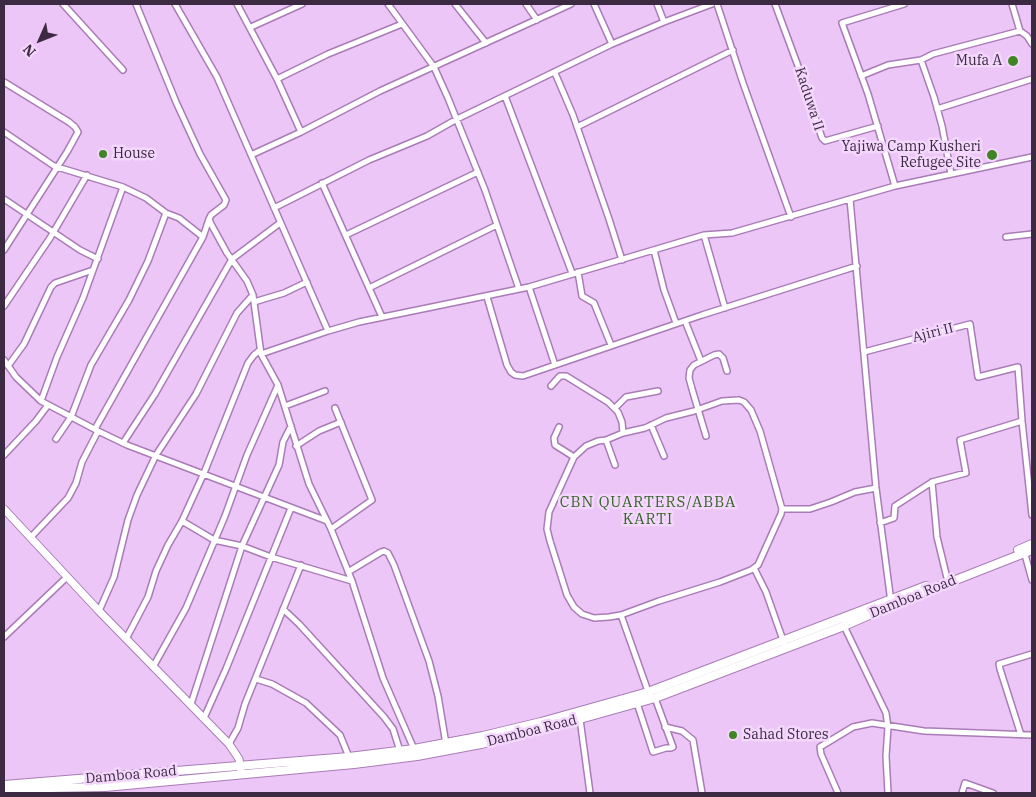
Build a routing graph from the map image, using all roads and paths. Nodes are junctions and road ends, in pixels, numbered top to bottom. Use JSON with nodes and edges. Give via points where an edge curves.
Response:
{"nodes":[{"id":1,"x":63,"y":4,"type":"edge"},
{"id":2,"x":136,"y":4,"type":"edge"},
{"id":3,"x":175,"y":4,"type":"edge"},
{"id":4,"x":238,"y":4,"type":"edge"},
{"id":5,"x":302,"y":4,"type":"edge"},
{"id":6,"x":388,"y":4,"type":"edge"},
{"id":7,"x":455,"y":4,"type":"edge"},
{"id":8,"x":526,"y":4,"type":"edge"},
{"id":9,"x":571,"y":4,"type":"edge"},
{"id":10,"x":594,"y":4,"type":"edge"},
{"id":11,"x":657,"y":4,"type":"edge"},
{"id":12,"x":712,"y":4,"type":"edge"},
{"id":13,"x":717,"y":4,"type":"edge"},
{"id":14,"x":775,"y":4,"type":"edge"},
{"id":15,"x":904,"y":4,"type":"edge"},
{"id":16,"x":1012,"y":4,"type":"edge"},
{"id":17,"x":537,"y":20,"type":"junction"},
{"id":18,"x":664,"y":22,"type":"junction"},
{"id":19,"x":402,"y":24,"type":"junction"},
{"id":20,"x":251,"y":27,"type":"junction"},
{"id":21,"x":1020,"y":31,"type":"junction"},
{"id":22,"x":1030,"y":35,"type":"edge"},
{"id":23,"x":486,"y":43,"type":"junction"},
{"id":24,"x":612,"y":44,"type":"junction"},
{"id":25,"x":1032,"y":44,"type":"edge"},
{"id":26,"x":733,"y":50,"type":"junction"},
{"id":27,"x":921,"y":60,"type":"junction"},
{"id":28,"x":434,"y":67,"type":"junction"},
{"id":29,"x":123,"y":70,"type":"dead end"},
{"id":30,"x":555,"y":73,"type":"junction"},
{"id":31,"x":861,"y":76,"type":"junction"},
{"id":32,"x":277,"y":79,"type":"junction"},
{"id":33,"x":1032,"y":79,"type":"edge"},
{"id":34,"x":4,"y":82,"type":"edge"},
{"id":35,"x":505,"y":96,"type":"junction"},
{"id":36,"x":937,"y":109,"type":"junction"},
{"id":37,"x":457,"y":119,"type":"junction"},
{"id":38,"x":878,"y":126,"type":"junction"},
{"id":39,"x":577,"y":127,"type":"junction"},
{"id":40,"x":4,"y":132,"type":"edge"},
{"id":41,"x":301,"y":132,"type":"junction"},
{"id":42,"x":251,"y":155,"type":"junction"},
{"id":43,"x":1032,"y":157,"type":"edge"},
{"id":44,"x":57,"y":168,"type":"junction"},
{"id":45,"x":478,"y":172,"type":"junction"},
{"id":46,"x":951,"y":174,"type":"junction"},
{"id":47,"x":87,"y":175,"type":"junction"},
{"id":48,"x":322,"y":183,"type":"junction"},
{"id":49,"x":123,"y":186,"type":"junction"},
{"id":50,"x":895,"y":186,"type":"junction"},
{"id":51,"x":4,"y":199,"type":"edge"},
{"id":52,"x":850,"y":199,"type":"junction"},
{"id":53,"x":274,"y":208,"type":"junction"},
{"id":54,"x":166,"y":213,"type":"junction"},
{"id":55,"x":27,"y":215,"type":"junction"},
{"id":56,"x":791,"y":217,"type":"junction"},
{"id":57,"x":209,"y":219,"type":"junction"},
{"id":58,"x":280,"y":223,"type":"junction"},
{"id":59,"x":496,"y":224,"type":"junction"},
{"id":60,"x":53,"y":232,"type":"junction"},
{"id":61,"x":1032,"y":234,"type":"edge"},
{"id":62,"x":346,"y":235,"type":"junction"},
{"id":63,"x":704,"y":235,"type":"junction"},
{"id":64,"x":202,"y":237,"type":"junction"},
{"id":65,"x":1006,"y":237,"type":"dead end"},
{"id":66,"x":4,"y":250,"type":"edge"},
{"id":67,"x":654,"y":250,"type":"junction"},
{"id":68,"x":98,"y":259,"type":"junction"},
{"id":69,"x":232,"y":259,"type":"junction"},
{"id":70,"x":622,"y":260,"type":"junction"},
{"id":71,"x":857,"y":266,"type":"junction"},
{"id":72,"x":92,"y":270,"type":"junction"},
{"id":73,"x":575,"y":273,"type":"junction"},
{"id":74,"x":307,"y":282,"type":"junction"},
{"id":75,"x":529,"y":287,"type":"junction"},
{"id":76,"x":370,"y":288,"type":"junction"},
{"id":77,"x":519,"y":289,"type":"junction"},
{"id":78,"x":253,"y":295,"type":"junction"},
{"id":79,"x":487,"y":297,"type":"junction"},
{"id":80,"x":254,"y":302,"type":"junction"},
{"id":81,"x":4,"y":306,"type":"edge"},
{"id":82,"x":725,"y":308,"type":"junction"},
{"id":83,"x":382,"y":317,"type":"junction"},
{"id":84,"x":685,"y":321,"type":"junction"},
{"id":85,"x":676,"y":323,"type":"junction"},
{"id":86,"x":328,"y":331,"type":"junction"},
{"id":87,"x":612,"y":345,"type":"junction"},
{"id":88,"x":261,"y":352,"type":"junction"},
{"id":89,"x":864,"y":352,"type":"junction"},
{"id":90,"x":4,"y":360,"type":"edge"},
{"id":91,"x":701,"y":361,"type":"junction"},
{"id":92,"x":555,"y":365,"type":"junction"},
{"id":93,"x":8,"y":366,"type":"junction"},
{"id":94,"x":728,"y":371,"type":"dead end"},
{"id":95,"x":278,"y":385,"type":"junction"},
{"id":96,"x":551,"y":386,"type":"dead end"},
{"id":97,"x":325,"y":391,"type":"dead end"},
{"id":98,"x":658,"y":391,"type":"dead end"},
{"id":99,"x":41,"y":401,"type":"junction"},
{"id":100,"x":48,"y":405,"type":"junction"},
{"id":101,"x":285,"y":406,"type":"junction"},
{"id":102,"x":335,"y":408,"type":"dead end"},
{"id":103,"x":615,"y":408,"type":"junction"},
{"id":104,"x":698,"y":410,"type":"junction"},
{"id":105,"x":71,"y":416,"type":"junction"},
{"id":106,"x":340,"y":422,"type":"junction"},
{"id":107,"x":1022,"y":422,"type":"junction"},
{"id":108,"x":651,"y":425,"type":"junction"},
{"id":109,"x":291,"y":426,"type":"junction"},
{"id":110,"x":559,"y":427,"type":"dead end"},
{"id":111,"x":96,"y":430,"type":"junction"},
{"id":112,"x":623,"y":433,"type":"junction"},
{"id":113,"x":706,"y":436,"type":"dead end"},
{"id":114,"x":56,"y":439,"type":"dead end"},
{"id":115,"x":606,"y":440,"type":"junction"},
{"id":116,"x":123,"y":443,"type":"junction"},
{"id":117,"x":296,"y":446,"type":"junction"},
{"id":118,"x":4,"y":455,"type":"edge"},
{"id":119,"x":156,"y":455,"type":"junction"},
{"id":120,"x":664,"y":456,"type":"dead end"},
{"id":121,"x":574,"y":457,"type":"junction"},
{"id":122,"x":615,"y":465,"type":"dead end"},
{"id":123,"x":204,"y":473,"type":"junction"},
{"id":124,"x":932,"y":482,"type":"junction"},
{"id":125,"x":236,"y":485,"type":"junction"},
{"id":126,"x":876,"y":488,"type":"junction"},
{"id":127,"x":265,"y":498,"type":"junction"},
{"id":128,"x":292,"y":508,"type":"junction"},
{"id":129,"x":782,"y":508,"type":"junction"},
{"id":130,"x":4,"y":509,"type":"edge"},
{"id":131,"x":1032,"y":515,"type":"edge"},
{"id":132,"x":182,"y":521,"type":"junction"},
{"id":133,"x":328,"y":521,"type":"junction"},
{"id":134,"x":880,"y":523,"type":"junction"},
{"id":135,"x":331,"y":528,"type":"junction"},
{"id":136,"x":31,"y":537,"type":"junction"},
{"id":137,"x":214,"y":540,"type":"junction"},
{"id":138,"x":1032,"y":544,"type":"edge"},
{"id":139,"x":242,"y":546,"type":"junction"},
{"id":140,"x":1027,"y":550,"type":"edge"},
{"id":141,"x":271,"y":557,"type":"junction"},
{"id":142,"x":301,"y":565,"type":"junction"},
{"id":143,"x":754,"y":568,"type":"junction"},
{"id":144,"x":348,"y":572,"type":"junction"},
{"id":145,"x":67,"y":577,"type":"junction"},
{"id":146,"x":947,"y":578,"type":"junction"},
{"id":147,"x":1032,"y":580,"type":"edge"},
{"id":148,"x":352,"y":581,"type":"junction"},
{"id":149,"x":891,"y":602,"type":"junction"},
{"id":150,"x":282,"y":609,"type":"junction"},
{"id":151,"x":99,"y":611,"type":"junction"},
{"id":152,"x":621,"y":614,"type":"junction"},
{"id":153,"x":844,"y":626,"type":"junction"},
{"id":154,"x":4,"y":637,"type":"edge"},
{"id":155,"x":126,"y":639,"type":"junction"},
{"id":156,"x":784,"y":644,"type":"junction"},
{"id":157,"x":1032,"y":654,"type":"edge"},
{"id":158,"x":153,"y":667,"type":"junction"},
{"id":159,"x":256,"y":679,"type":"junction"},
{"id":160,"x":652,"y":696,"type":"junction"},
{"id":161,"x":637,"y":703,"type":"junction"},
{"id":162,"x":190,"y":704,"type":"junction"},
{"id":163,"x":204,"y":718,"type":"junction"},
{"id":164,"x":580,"y":719,"type":"junction"},
{"id":165,"x":665,"y":727,"type":"junction"},
{"id":166,"x":888,"y":727,"type":"junction"},
{"id":167,"x":1021,"y":735,"type":"junction"},
{"id":168,"x":1032,"y":735,"type":"edge"},
{"id":169,"x":229,"y":744,"type":"junction"},
{"id":170,"x":446,"y":744,"type":"junction"},
{"id":171,"x":414,"y":749,"type":"junction"},
{"id":172,"x":400,"y":751,"type":"junction"},
{"id":173,"x":349,"y":757,"type":"junction"},
{"id":174,"x":240,"y":766,"type":"junction"},
{"id":175,"x":168,"y":771,"type":"junction"},
{"id":176,"x":242,"y":774,"type":"junction"},
{"id":177,"x":170,"y":780,"type":"junction"},
{"id":178,"x":4,"y":785,"type":"edge"},
{"id":179,"x":48,"y":785,"type":"junction"},
{"id":180,"x":4,"y":792,"type":"edge"},
{"id":181,"x":27,"y":792,"type":"edge"},
{"id":182,"x":590,"y":793,"type":"edge"},
{"id":183,"x":702,"y":793,"type":"edge"},
{"id":184,"x":838,"y":793,"type":"edge"},
{"id":185,"x":889,"y":793,"type":"edge"},
{"id":186,"x":962,"y":793,"type":"edge"},
{"id":187,"x":993,"y":793,"type":"edge"}],
"edges":[{"from":1,"to":29,"type":"street"},
{"from":2,"to":57,"type":"street","via":[[176,102],[226,200]]},
{"from":3,"to":42,"type":"street","via":[[217,77]]},
{"from":4,"to":20,"type":"street"},
{"from":5,"to":20,"type":"street"},
{"from":6,"to":19,"type":"street"},
{"from":7,"to":23,"type":"street"},
{"from":8,"to":17,"type":"street"},
{"from":9,"to":17,"type":"street"},
{"from":10,"to":24,"type":"street"},
{"from":11,"to":18,"type":"street"},
{"from":12,"to":18,"type":"street"},
{"from":13,"to":26,"type":"street"},
{"from":14,"to":38,"type":"street","name":"Kaduwa II","via":[[822,138],[825,141]]},
{"from":15,"to":31,"type":"street","via":[[842,23]]},
{"from":16,"to":21,"type":"street"},
{"from":17,"to":23,"type":"street"},
{"from":18,"to":24,"type":"street"},
{"from":19,"to":28,"type":"street"},
{"from":19,"to":32,"type":"street"},
{"from":20,"to":32,"type":"street"},
{"from":21,"to":22,"type":"street"},
{"from":21,"to":27,"type":"street"},
{"from":22,"to":25,"type":"street"},
{"from":23,"to":28,"type":"street"},
{"from":24,"to":30,"type":"street"},
{"from":26,"to":39,"type":"street"},
{"from":26,"to":56,"type":"street"},
{"from":27,"to":31,"type":"street","via":[[888,65]]},
{"from":27,"to":36,"type":"street"},
{"from":28,"to":37,"type":"street"},
{"from":28,"to":41,"type":"street"},
{"from":30,"to":35,"type":"street"},
{"from":30,"to":39,"type":"street"},
{"from":31,"to":38,"type":"street"},
{"from":32,"to":41,"type":"street"},
{"from":33,"to":36,"type":"street"},
{"from":34,"to":44,"type":"street","via":[[75,127],[78,132]]},
{"from":35,"to":37,"type":"street"},
{"from":35,"to":73,"type":"street"},
{"from":36,"to":46,"type":"street"},
{"from":37,"to":45,"type":"street"},
{"from":37,"to":48,"type":"street","via":[[427,136]]},
{"from":38,"to":50,"type":"street"},
{"from":39,"to":70,"type":"street"},
{"from":40,"to":44,"type":"street"},
{"from":41,"to":42,"type":"street"},
{"from":42,"to":53,"type":"street"},
{"from":43,"to":46,"type":"street"},
{"from":44,"to":47,"type":"street"},
{"from":44,"to":55,"type":"street"},
{"from":45,"to":59,"type":"street"},
{"from":45,"to":62,"type":"street"},
{"from":46,"to":50,"type":"street"},
{"from":47,"to":49,"type":"street"},
{"from":47,"to":60,"type":"street"},
{"from":48,"to":53,"type":"street"},
{"from":48,"to":62,"type":"street"},
{"from":49,"to":54,"type":"street"},
{"from":49,"to":68,"type":"street"},
{"from":50,"to":52,"type":"street"},
{"from":51,"to":55,"type":"street"},
{"from":52,"to":56,"type":"street"},
{"from":52,"to":71,"type":"street"},
{"from":53,"to":58,"type":"street"},
{"from":54,"to":64,"type":"street","via":[[179,218]]},
{"from":54,"to":105,"type":"street","via":[[148,260],[91,365]]},
{"from":55,"to":60,"type":"street"},
{"from":55,"to":66,"type":"street"},
{"from":56,"to":63,"type":"street","via":[[732,232]]},
{"from":57,"to":64,"type":"street"},
{"from":57,"to":69,"type":"street"},
{"from":58,"to":69,"type":"street"},
{"from":58,"to":74,"type":"street"},
{"from":59,"to":76,"type":"street"},
{"from":59,"to":77,"type":"street"},
{"from":60,"to":68,"type":"street"},
{"from":60,"to":81,"type":"street"},
{"from":61,"to":65,"type":"street"},
{"from":62,"to":76,"type":"street"},
{"from":63,"to":67,"type":"street"},
{"from":63,"to":82,"type":"street"},
{"from":64,"to":111,"type":"street"},
{"from":67,"to":70,"type":"street"},
{"from":67,"to":85,"type":"street"},
{"from":68,"to":72,"type":"street"},
{"from":69,"to":78,"type":"street"},
{"from":69,"to":116,"type":"street","via":[[155,394]]},
{"from":70,"to":73,"type":"street"},
{"from":71,"to":82,"type":"street"},
{"from":71,"to":89,"type":"street"},
{"from":72,"to":93,"type":"street","via":[[55,282],[24,344]]},
{"from":72,"to":99,"type":"street"},
{"from":73,"to":75,"type":"street"},
{"from":73,"to":87,"type":"street","via":[[582,296],[594,304]]},
{"from":74,"to":80,"type":"street"},
{"from":74,"to":86,"type":"street"},
{"from":75,"to":77,"type":"street"},
{"from":75,"to":92,"type":"street"},
{"from":76,"to":83,"type":"street"},
{"from":77,"to":79,"type":"street"},
{"from":78,"to":80,"type":"street"},
{"from":78,"to":119,"type":"street","via":[[237,314],[196,394]]},
{"from":79,"to":83,"type":"street"},
{"from":79,"to":92,"type":"street","via":[[511,372],[522,376]]},
{"from":80,"to":88,"type":"street"},
{"from":82,"to":84,"type":"street"},
{"from":83,"to":86,"type":"street"},
{"from":84,"to":85,"type":"street"},
{"from":84,"to":91,"type":"street"},
{"from":85,"to":87,"type":"street"},
{"from":86,"to":88,"type":"street"},
{"from":87,"to":92,"type":"street"},
{"from":88,"to":95,"type":"street"},
{"from":88,"to":123,"type":"street","via":[[248,362]]},
{"from":89,"to":107,"type":"street","name":"Ajiri II","via":[[970,324],[978,378],[1018,367]]},
{"from":89,"to":126,"type":"street"},
{"from":90,"to":93,"type":"street"},
{"from":91,"to":94,"type":"street","via":[[719,354]]},
{"from":91,"to":104,"type":"street","via":[[694,364],[689,378]]},
{"from":93,"to":99,"type":"street"},
{"from":95,"to":101,"type":"street"},
{"from":95,"to":125,"type":"street"},
{"from":96,"to":103,"type":"street","via":[[560,376],[566,376]]},
{"from":97,"to":101,"type":"street"},
{"from":98,"to":103,"type":"street","via":[[626,397]]},
{"from":99,"to":100,"type":"street"},
{"from":100,"to":105,"type":"street"},
{"from":100,"to":118,"type":"street"},
{"from":101,"to":109,"type":"street"},
{"from":102,"to":106,"type":"street"},
{"from":103,"to":112,"type":"street"},
{"from":104,"to":108,"type":"street"},
{"from":104,"to":113,"type":"street"},
{"from":104,"to":129,"type":"street","via":[[722,401],[739,400],[751,410]]},
{"from":105,"to":111,"type":"street"},
{"from":105,"to":114,"type":"street"},
{"from":106,"to":117,"type":"street"},
{"from":106,"to":135,"type":"street","via":[[372,500]]},
{"from":107,"to":124,"type":"street","via":[[960,440],[966,473]]},
{"from":107,"to":131,"type":"street","name":"Ajiri II"},
{"from":108,"to":112,"type":"street"},
{"from":108,"to":120,"type":"street"},
{"from":109,"to":117,"type":"street"},
{"from":109,"to":127,"type":"street"},
{"from":110,"to":121,"type":"street","via":[[555,445]]},
{"from":111,"to":116,"type":"street"},
{"from":111,"to":136,"type":"street","via":[[68,498]]},
{"from":112,"to":115,"type":"street"},
{"from":115,"to":121,"type":"street","via":[[586,446]]},
{"from":115,"to":122,"type":"street"},
{"from":116,"to":119,"type":"street"},
{"from":117,"to":133,"type":"street","via":[[309,484]]},
{"from":119,"to":123,"type":"street"},
{"from":119,"to":151,"type":"street","via":[[137,495],[114,577]]},
{"from":121,"to":152,"type":"street","via":[[550,512],[547,529],[550,541],[574,607],[594,618]]},
{"from":123,"to":125,"type":"street"},
{"from":123,"to":132,"type":"street"},
{"from":124,"to":134,"type":"street","via":[[895,506],[894,518]]},
{"from":124,"to":146,"type":"street","via":[[937,537]]},
{"from":125,"to":127,"type":"street"},
{"from":125,"to":137,"type":"street"},
{"from":126,"to":129,"type":"street","via":[[854,492],[810,509]]},
{"from":126,"to":134,"type":"street"},
{"from":127,"to":128,"type":"street"},
{"from":127,"to":139,"type":"street"},
{"from":128,"to":133,"type":"street"},
{"from":128,"to":141,"type":"street"},
{"from":129,"to":143,"type":"street"},
{"from":130,"to":136,"type":"street"},
{"from":132,"to":137,"type":"street"},
{"from":132,"to":155,"type":"street"},
{"from":133,"to":135,"type":"street"},
{"from":134,"to":149,"type":"street"},
{"from":135,"to":144,"type":"street"},
{"from":136,"to":145,"type":"street"},
{"from":137,"to":139,"type":"street"},
{"from":137,"to":158,"type":"street","via":[[186,608]]},
{"from":138,"to":140,"type":"main road","name":"Damboa Road"},
{"from":139,"to":141,"type":"street"},
{"from":139,"to":162,"type":"street"},
{"from":140,"to":146,"type":"main road","name":"Damboa Road"},
{"from":140,"to":147,"type":"street"},
{"from":140,"to":149,"type":"main road","name":"Damboa Road"},
{"from":141,"to":142,"type":"street"},
{"from":141,"to":163,"type":"street"},
{"from":142,"to":148,"type":"street"},
{"from":142,"to":150,"type":"street"},
{"from":143,"to":152,"type":"street"},
{"from":143,"to":156,"type":"street"},
{"from":144,"to":148,"type":"street"},
{"from":144,"to":170,"type":"street","via":[[381,552],[388,553],[429,661]]},
{"from":145,"to":151,"type":"street"},
{"from":145,"to":154,"type":"street"},
{"from":146,"to":149,"type":"main road","name":"Damboa Road"},
{"from":148,"to":171,"type":"street","via":[[383,678]]},
{"from":149,"to":153,"type":"main road","name":"Damboa Road"},
{"from":149,"to":156,"type":"main road","name":"Damboa Road"},
{"from":150,"to":159,"type":"street"},
{"from":150,"to":172,"type":"street","via":[[384,717],[393,729]]},
{"from":151,"to":155,"type":"street"},
{"from":152,"to":160,"type":"street"},
{"from":153,"to":156,"type":"main road","name":"Damboa Road"},
{"from":153,"to":166,"type":"street","via":[[886,713]]},
{"from":155,"to":158,"type":"street"},
{"from":156,"to":160,"type":"main road","name":"Damboa Road"},
{"from":157,"to":167,"type":"street","via":[[999,664]]},
{"from":158,"to":162,"type":"street"},
{"from":159,"to":169,"type":"street"},
{"from":159,"to":173,"type":"street","via":[[306,703],[340,735]]},
{"from":160,"to":161,"type":"main road","name":"Damboa Road"},
{"from":160,"to":165,"type":"street"},
{"from":160,"to":170,"type":"main road","name":"Damboa Road"},
{"from":161,"to":164,"type":"main road","name":"Damboa Road"},
{"from":161,"to":165,"type":"street","via":[[653,752],[673,747]]},
{"from":162,"to":163,"type":"street"},
{"from":163,"to":169,"type":"street"},
{"from":164,"to":176,"type":"main road","name":"Damboa Road","via":[[417,756]]},
{"from":164,"to":182,"type":"street"},
{"from":165,"to":183,"type":"street","via":[[682,730],[692,740]]},
{"from":166,"to":167,"type":"street"},
{"from":166,"to":184,"type":"street","via":[[872,723],[853,727],[820,747]]},
{"from":166,"to":185,"type":"street"},
{"from":167,"to":168,"type":"street"},
{"from":169,"to":174,"type":"street","via":[[239,758]]},
{"from":170,"to":171,"type":"main road","name":"Damboa Road"},
{"from":171,"to":172,"type":"main road","name":"Damboa Road"},
{"from":172,"to":173,"type":"main road","name":"Damboa Road"},
{"from":173,"to":174,"type":"main road","name":"Damboa Road"},
{"from":174,"to":175,"type":"main road","name":"Damboa Road"},
{"from":174,"to":176,"type":"street"},
{"from":175,"to":177,"type":"main road"},
{"from":175,"to":179,"type":"main road","name":"Damboa Road"},
{"from":176,"to":177,"type":"main road","name":"Damboa Road"},
{"from":177,"to":179,"type":"main road","name":"Damboa Road","via":[[106,787]]},
{"from":178,"to":179,"type":"main road","name":"Damboa Road"},
{"from":179,"to":181,"type":"main road","name":"Damboa Road"},
{"from":180,"to":181,"type":"main road","name":"Damboa Road"},
{"from":186,"to":187,"type":"street","via":[[965,783]]}]}
